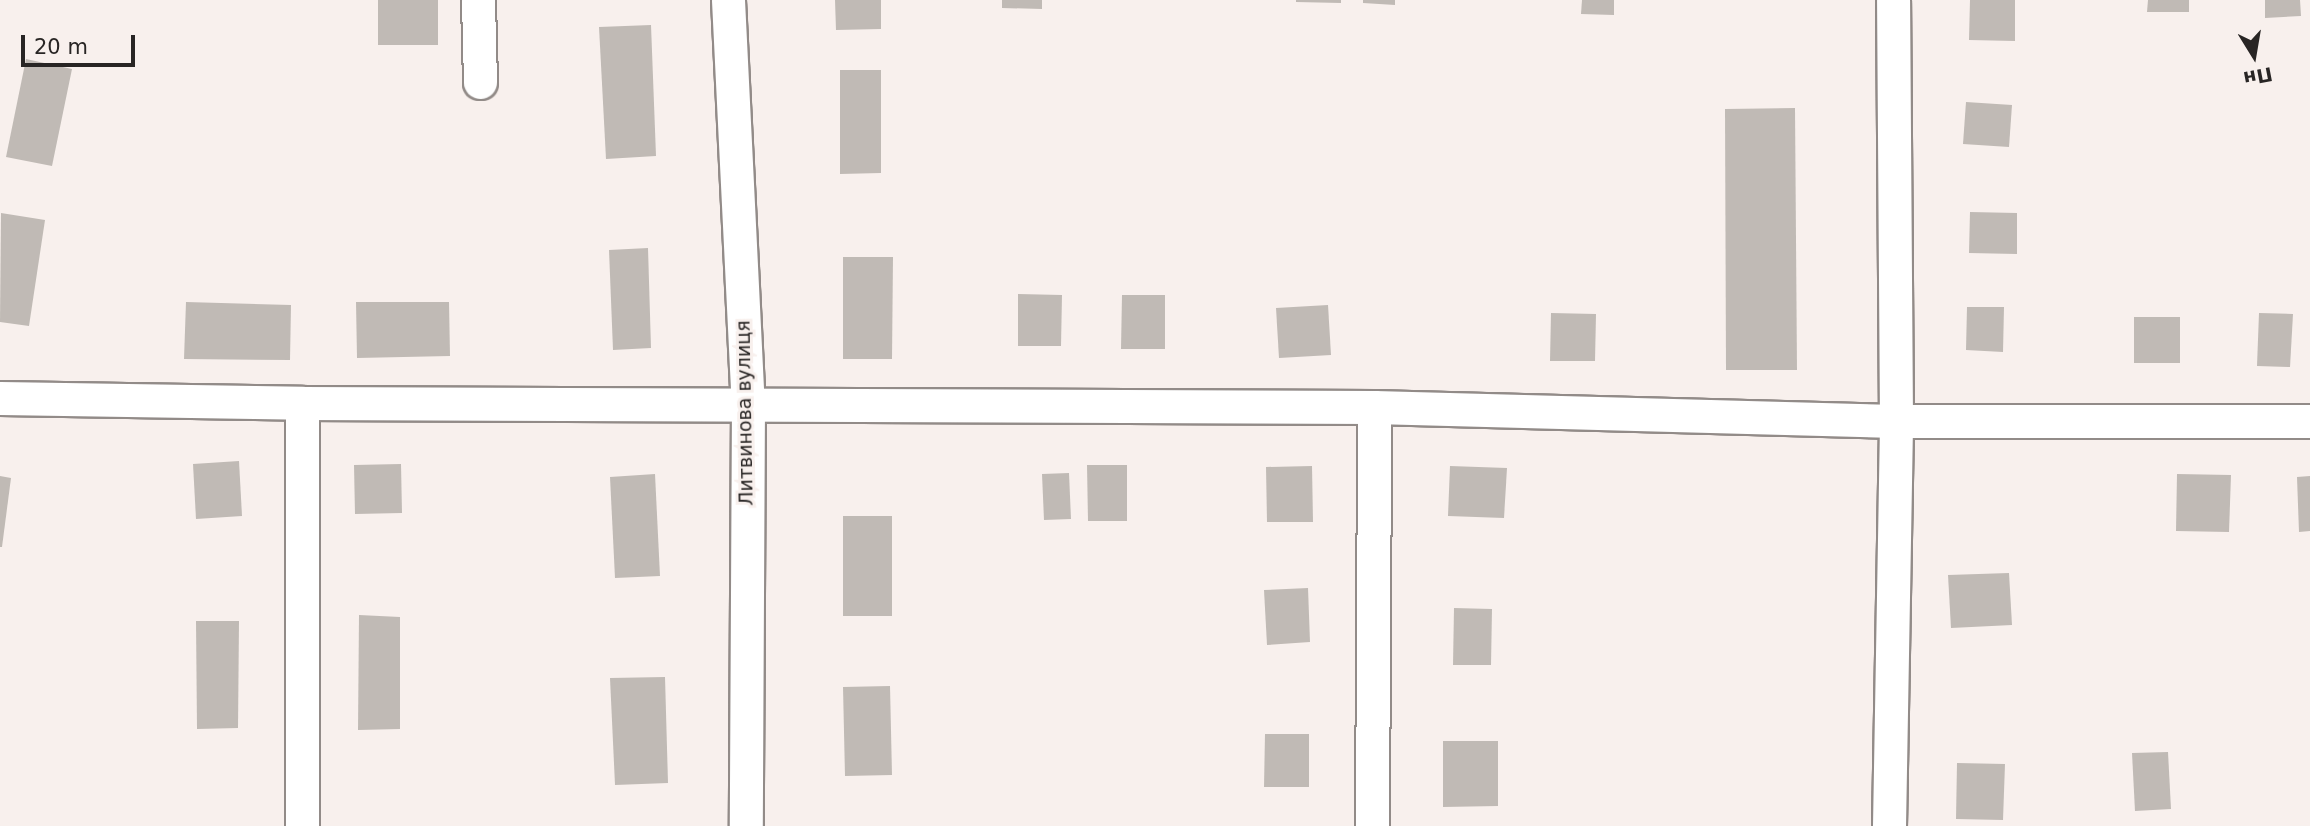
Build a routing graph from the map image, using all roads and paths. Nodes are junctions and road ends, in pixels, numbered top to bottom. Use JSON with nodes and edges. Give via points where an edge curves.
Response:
{"nodes":[{"id":1,"x":478,"y":0,"type":"edge"},
{"id":2,"x":728,"y":0,"type":"edge"},
{"id":3,"x":1893,"y":0,"type":"edge"},
{"id":4,"x":480,"y":82,"type":"dead end"},
{"id":5,"x":0,"y":398,"type":"edge"},
{"id":6,"x":302,"y":403,"type":"junction"},
{"id":7,"x":748,"y":403,"type":"junction"},
{"id":8,"x":1374,"y":407,"type":"junction"},
{"id":9,"x":1896,"y":421,"type":"junction"},
{"id":10,"x":2310,"y":421,"type":"edge"},
{"id":11,"x":302,"y":826,"type":"edge"},
{"id":12,"x":746,"y":826,"type":"edge"},
{"id":13,"x":1372,"y":826,"type":"edge"},
{"id":14,"x":1889,"y":826,"type":"edge"}],
"edges":[{"from":1,"to":4,"type":"street"},
{"from":2,"to":7,"type":"street","name":"Литвинова вулиця"},
{"from":3,"to":9,"type":"street"},
{"from":5,"to":6,"type":"street"},
{"from":6,"to":7,"type":"street"},
{"from":6,"to":11,"type":"street"},
{"from":7,"to":8,"type":"street"},
{"from":7,"to":12,"type":"street","name":"Литвинова вулиця"},
{"from":8,"to":9,"type":"street"},
{"from":8,"to":13,"type":"street"},
{"from":9,"to":10,"type":"street"},
{"from":9,"to":14,"type":"street"}]}
